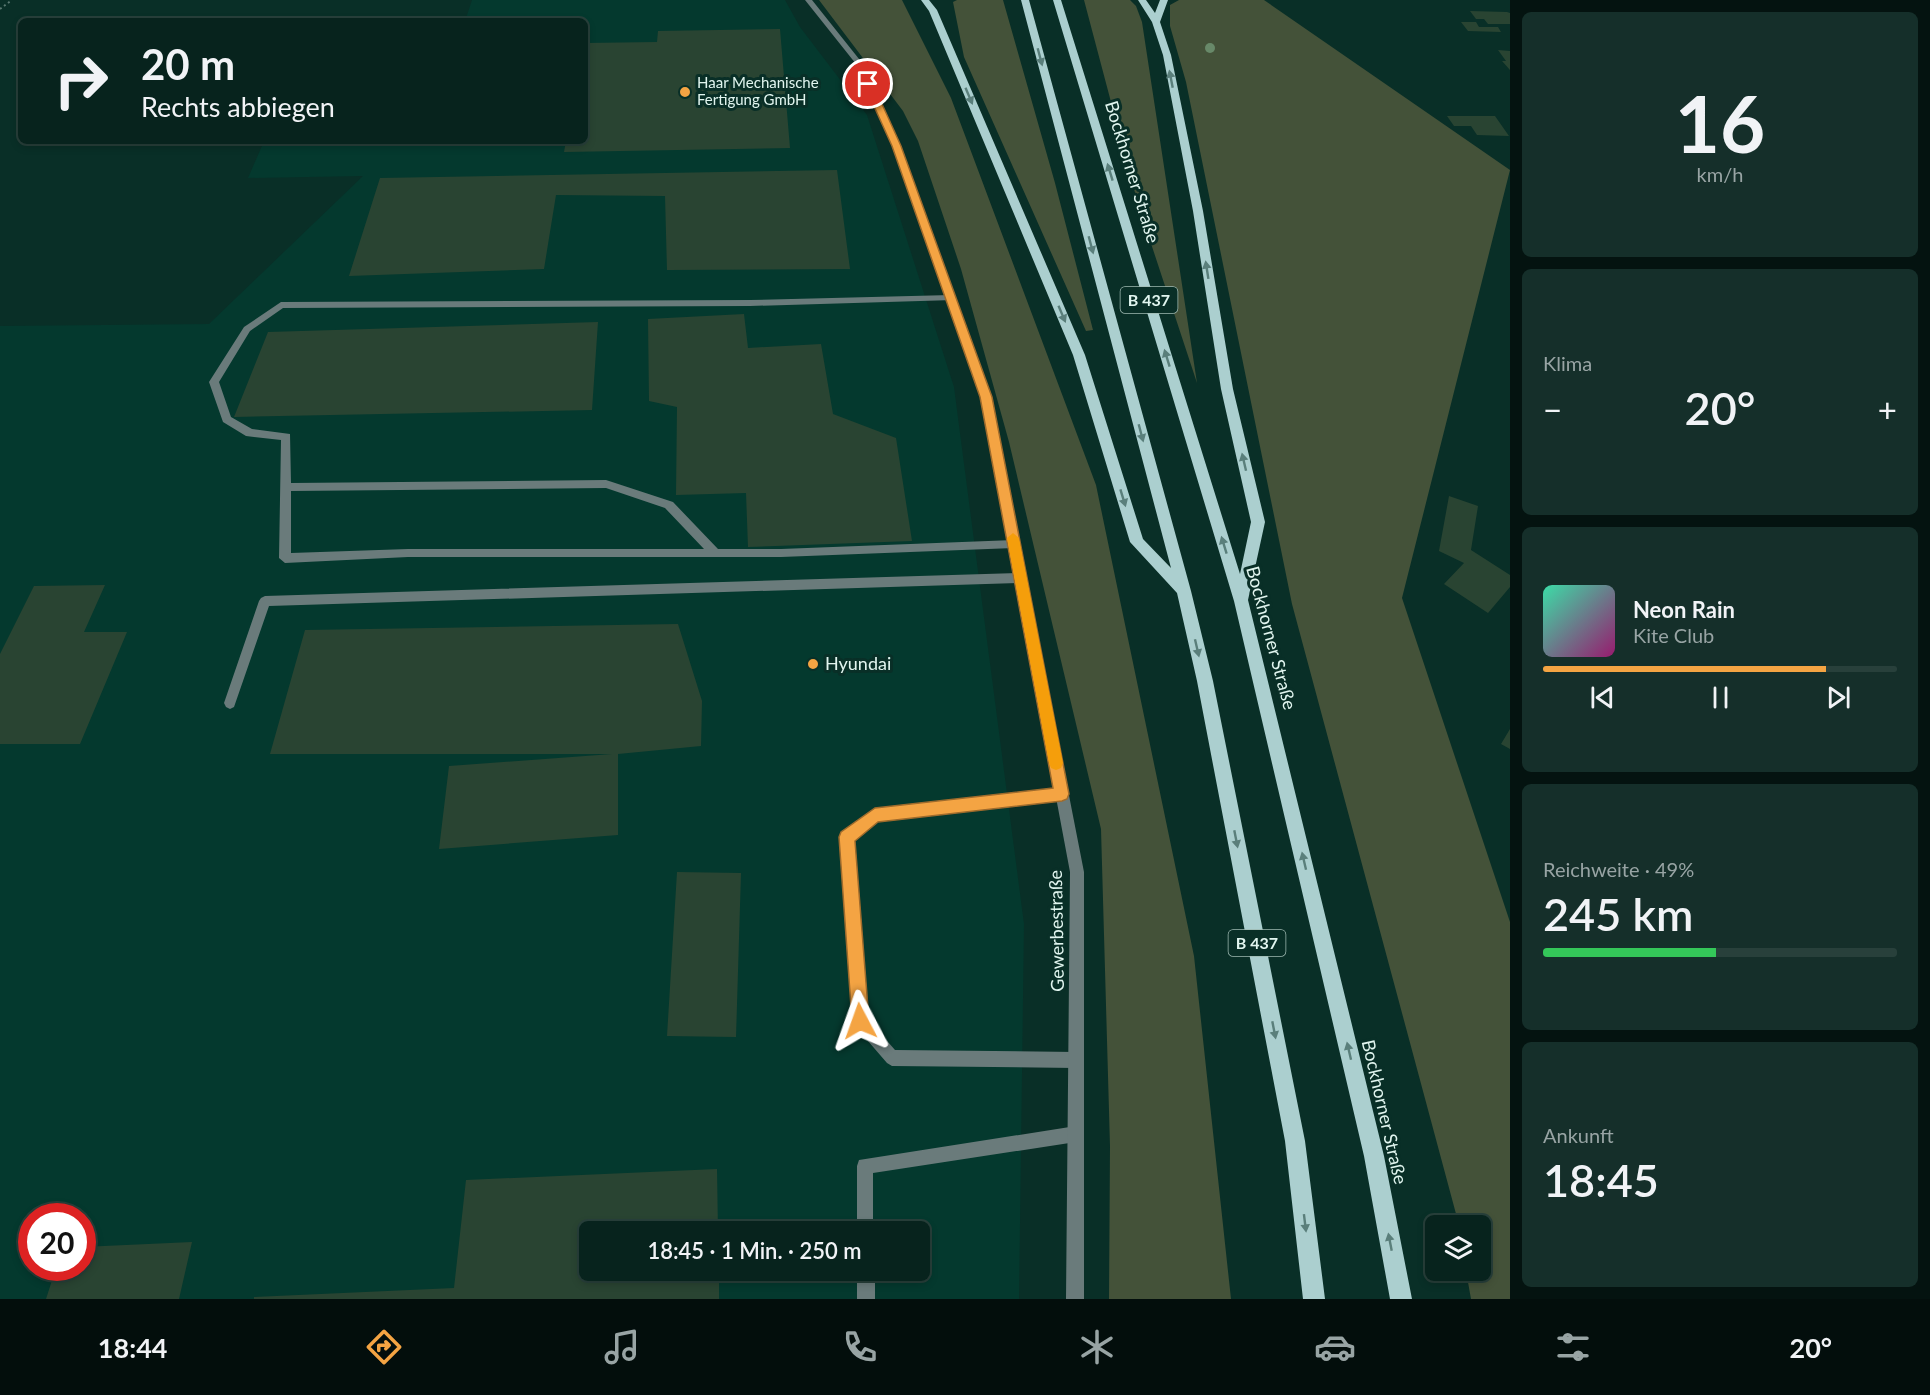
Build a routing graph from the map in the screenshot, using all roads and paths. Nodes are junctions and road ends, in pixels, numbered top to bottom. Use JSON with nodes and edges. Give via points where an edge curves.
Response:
{"nodes":[{"id":1,"x":12,"y":0,"type":"edge"},
{"id":2,"x":808,"y":0,"type":"edge"},
{"id":3,"x":1025,"y":0,"type":"edge"},
{"id":4,"x":1057,"y":0,"type":"edge"},
{"id":5,"x":1142,"y":0,"type":"edge"},
{"id":6,"x":1164,"y":0,"type":"edge"},
{"id":7,"x":932,"y":3,"type":"edge"},
{"id":8,"x":0,"y":9,"type":"edge"},
{"id":9,"x":1156,"y":22,"type":"junction"},
{"id":10,"x":951,"y":298,"type":"junction"},
{"id":11,"x":286,"y":487,"type":"junction"},
{"id":12,"x":1014,"y":544,"type":"junction"},
{"id":13,"x":715,"y":553,"type":"junction"},
{"id":14,"x":1020,"y":578,"type":"junction"},
{"id":15,"x":1184,"y":591,"type":"junction"},
{"id":16,"x":1241,"y":601,"type":"junction"},
{"id":17,"x":230,"y":703,"type":"dead end"},
{"id":18,"x":1062,"y":794,"type":"junction"},
{"id":19,"x":1076,"y":1060,"type":"junction"},
{"id":20,"x":1076,"y":1134,"type":"junction"},
{"id":21,"x":866,"y":1221,"type":"edge"},
{"id":22,"x":866,"y":1281,"type":"edge"},
{"id":23,"x":866,"y":1299,"type":"edge"},
{"id":24,"x":1075,"y":1299,"type":"edge"},
{"id":25,"x":1314,"y":1299,"type":"edge"},
{"id":26,"x":1401,"y":1299,"type":"edge"}],
"edges":[{"from":1,"to":8,"type":"path"},
{"from":2,"to":10,"type":"street","name":"Gewerbestraße","via":[[859,64],[897,146]]},
{"from":3,"to":15,"type":"main road","number":"B 437","one_way":true},
{"from":16,"to":4,"type":"main road","name":"Bockhorner Straße","number":"B 437","one_way":true},
{"from":5,"to":9,"type":"main road"},
{"from":6,"to":9,"type":"main road"},
{"from":7,"to":15,"type":"main road","one_way":true,"via":[[1079,355],[1137,542]]},
{"from":16,"to":9,"type":"main road","one_way":true,"via":[[1258,522],[1227,389],[1167,55]]},
{"from":10,"to":11,"type":"street","via":[[280,305],[248,329],[214,381],[227,418],[250,433],[286,437]]},
{"from":10,"to":12,"type":"street","name":"Gewerbestraße","via":[[986,397]]},
{"from":11,"to":13,"type":"street","via":[[606,484],[669,505]]},
{"from":11,"to":13,"type":"street","via":[[285,558],[408,553]]},
{"from":12,"to":13,"type":"street"},
{"from":12,"to":14,"type":"street","name":"Gewerbestraße"},
{"from":14,"to":17,"type":"street","via":[[265,601]]},
{"from":14,"to":18,"type":"street","name":"Gewerbestraße"},
{"from":15,"to":25,"type":"main road","number":"B 437","one_way":true,"via":[[1295,1141]]},
{"from":26,"to":16,"type":"main road","name":"Bockhorner Straße","number":"B 437","one_way":true,"via":[[1374,1156]]},
{"from":18,"to":19,"type":"street","name":"Gewerbestraße","via":[[1077,872]]},
{"from":18,"to":19,"type":"street","via":[[875,815],[847,837],[860,1021],[892,1058]]},
{"from":19,"to":20,"type":"street","name":"Gewerbestraße"},
{"from":20,"to":21,"type":"street","via":[[865,1166]]},
{"from":20,"to":24,"type":"street","name":"Gewerbestraße"},
{"from":22,"to":23,"type":"street"}]}
